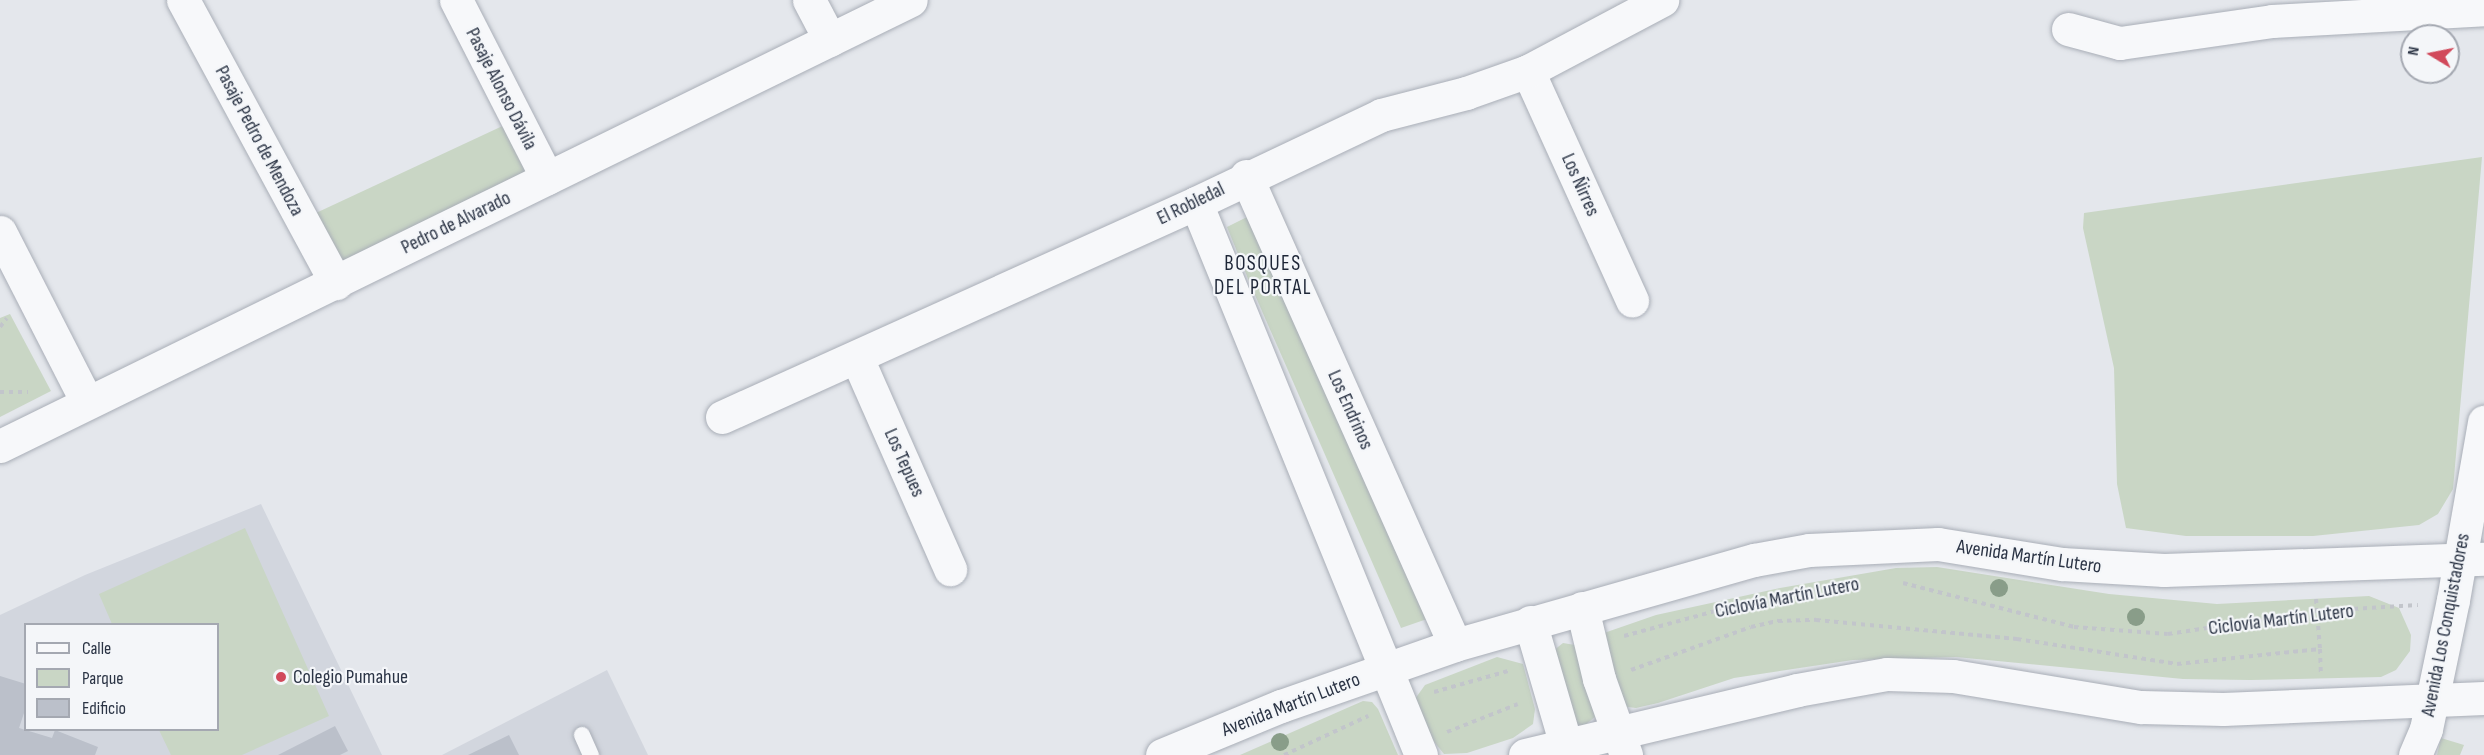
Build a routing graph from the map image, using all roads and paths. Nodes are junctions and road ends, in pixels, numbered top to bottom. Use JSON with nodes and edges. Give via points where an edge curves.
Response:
{"nodes":[{"id":1,"x":183,"y":0,"type":"edge"},
{"id":2,"x":456,"y":0,"type":"edge"},
{"id":3,"x":809,"y":0,"type":"edge"},
{"id":4,"x":911,"y":0,"type":"edge"},
{"id":5,"x":1662,"y":0,"type":"edge"},
{"id":6,"x":2484,"y":9,"type":"edge"},
{"id":7,"x":2068,"y":29,"type":"dead end"},
{"id":8,"x":830,"y":40,"type":"junction"},
{"id":9,"x":1528,"y":71,"type":"junction"},
{"id":10,"x":1246,"y":176,"type":"junction"},
{"id":11,"x":547,"y":178,"type":"junction"},
{"id":12,"x":1196,"y":203,"type":"junction"},
{"id":13,"x":0,"y":232,"type":"edge"},
{"id":14,"x":336,"y":283,"type":"junction"},
{"id":15,"x":1632,"y":300,"type":"dead end"},
{"id":16,"x":857,"y":358,"type":"junction"},
{"id":17,"x":87,"y":402,"type":"junction"},
{"id":18,"x":722,"y":417,"type":"dead end"},
{"id":19,"x":2484,"y":422,"type":"edge"},
{"id":20,"x":0,"y":446,"type":"edge"},
{"id":21,"x":2472,"y":560,"type":"edge"},
{"id":22,"x":2312,"y":564,"type":"junction"},
{"id":23,"x":950,"y":568,"type":"dead end"},
{"id":24,"x":1895,"y":582,"type":"dead end"},
{"id":25,"x":1845,"y":583,"type":"dead end"},
{"id":26,"x":2453,"y":600,"type":"junction"},
{"id":27,"x":1582,"y":608,"type":"junction"},
{"id":28,"x":2318,"y":611,"type":"junction"},
{"id":29,"x":1530,"y":622,"type":"junction"},
{"id":30,"x":1455,"y":645,"type":"junction"},
{"id":31,"x":1590,"y":646,"type":"junction"},
{"id":32,"x":2320,"y":649,"type":"dead end"},
{"id":33,"x":1541,"y":662,"type":"junction"},
{"id":34,"x":1386,"y":669,"type":"junction"},
{"id":35,"x":2484,"y":698,"type":"edge"},
{"id":36,"x":2431,"y":699,"type":"junction"},
{"id":37,"x":1399,"y":702,"type":"junction"},
{"id":38,"x":582,"y":735,"type":"dead end"},
{"id":39,"x":1620,"y":743,"type":"edge"},
{"id":40,"x":1566,"y":749,"type":"edge"},
{"id":41,"x":591,"y":755,"type":"edge"},
{"id":42,"x":1162,"y":755,"type":"edge"},
{"id":43,"x":1284,"y":755,"type":"edge"},
{"id":44,"x":1421,"y":755,"type":"edge"},
{"id":45,"x":1525,"y":755,"type":"edge"},
{"id":46,"x":2415,"y":755,"type":"edge"}],
"edges":[{"from":1,"to":14,"type":"street","name":"Pasaje Pedro de Mendoza"},
{"from":2,"to":11,"type":"street","name":"Pasaje Alonso Dávila"},
{"from":3,"to":8,"type":"street"},
{"from":4,"to":8,"type":"street","name":"Pedro de Alvarado"},
{"from":5,"to":9,"type":"street","name":"El Robledal"},
{"from":6,"to":7,"type":"street","via":[[2272,21],[2120,43]]},
{"from":8,"to":11,"type":"street","name":"Pedro de Alvarado"},
{"from":9,"to":10,"type":"street","name":"El Robledal","via":[[1466,93],[1381,115]]},
{"from":9,"to":15,"type":"street","name":"Los Ñirres"},
{"from":10,"to":12,"type":"street","name":"El Robledal"},
{"from":10,"to":30,"type":"street","name":"Los Endrinos"},
{"from":11,"to":14,"type":"street","name":"Pedro de Alvarado"},
{"from":12,"to":16,"type":"street","name":"El Robledal"},
{"from":12,"to":34,"type":"street"},
{"from":13,"to":17,"type":"street"},
{"from":14,"to":17,"type":"street","name":"Pedro de Alvarado"},
{"from":16,"to":18,"type":"street","name":"El Robledal"},
{"from":16,"to":23,"type":"street","name":"Los Tepues"},
{"from":17,"to":20,"type":"street","name":"Pedro de Alvarado"},
{"from":19,"to":21,"type":"street","name":"Avenida Los Conquistadores"},
{"from":21,"to":22,"type":"street","name":"Avenida Martín Lutero"},
{"from":21,"to":26,"type":"street","name":"Avenida Los Conquistadores"},
{"from":22,"to":27,"type":"street","name":"Avenida Martín Lutero","via":[[2133,569],[2062,564],[1938,544],[1868,546],[1809,550],[1754,560]]},
{"from":22,"to":28,"type":"path"},
{"from":24,"to":28,"type":"path","name":"Ciclovía Martín Lutero","via":[[1949,592],[2074,627],[2133,632],[2168,634]]},
{"from":25,"to":31,"type":"path","name":"Ciclovía Martín Lutero","via":[[1752,601]]},
{"from":26,"to":28,"type":"path","name":"Ciclovía Martín Lutero","via":[[2399,608]]},
{"from":26,"to":36,"type":"street","name":"Avenida Los Conquistadores"},
{"from":27,"to":29,"type":"street","name":"Avenida Martín Lutero"},
{"from":27,"to":31,"type":"street"},
{"from":28,"to":32,"type":"path"},
{"from":29,"to":30,"type":"street","name":"Avenida Martín Lutero"},
{"from":29,"to":33,"type":"street"},
{"from":30,"to":34,"type":"street","name":"Avenida Martín Lutero"},
{"from":31,"to":39,"type":"street"},
{"from":33,"to":37,"type":"path"},
{"from":33,"to":40,"type":"street"},
{"from":34,"to":37,"type":"street","name":"Avenida Martín Lutero"},
{"from":34,"to":42,"type":"street","name":"Avenida Martín Lutero","via":[[1281,706]]},
{"from":35,"to":36,"type":"street"},
{"from":36,"to":39,"type":"street","via":[[2223,709],[2140,707],[1953,676],[1887,674],[1846,679]]},
{"from":36,"to":46,"type":"street","name":"Avenida Los Conquistadores","via":[[2426,729]]},
{"from":37,"to":43,"type":"path"},
{"from":37,"to":44,"type":"street","name":"Avenida Martín Lutero"},
{"from":38,"to":41,"type":"lane"},
{"from":39,"to":40,"type":"street"},
{"from":40,"to":45,"type":"street"}]}
